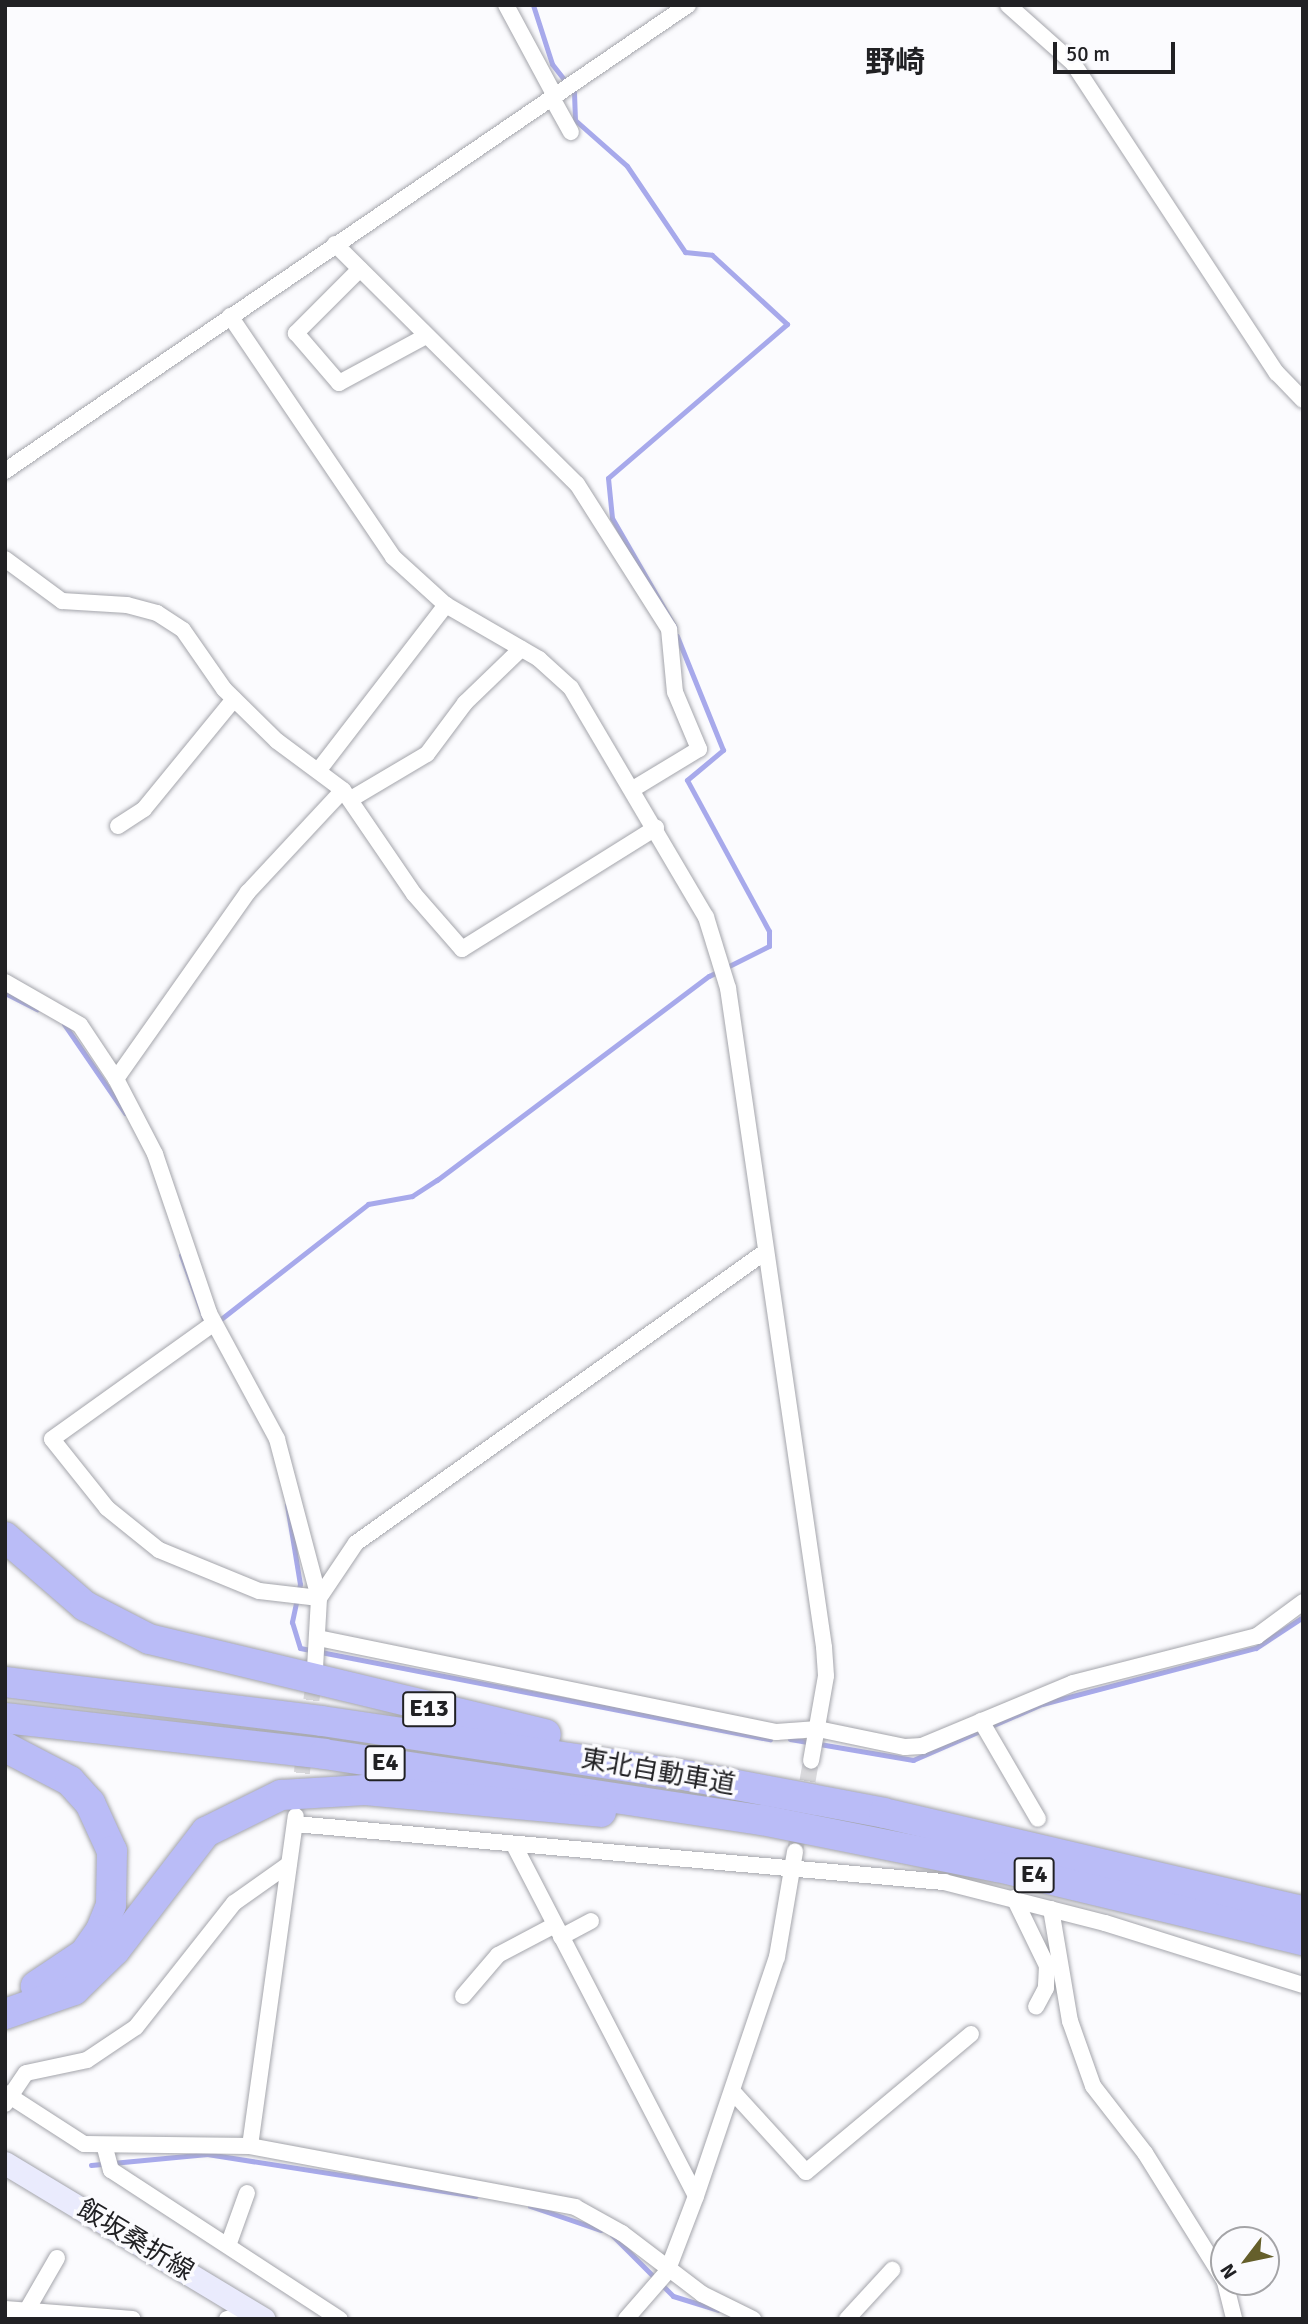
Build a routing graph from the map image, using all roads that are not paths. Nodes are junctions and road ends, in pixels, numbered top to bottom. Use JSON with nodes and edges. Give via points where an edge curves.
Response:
{"nodes":[{"id":1,"x":506,"y":5,"type":"edge"},
{"id":2,"x":688,"y":5,"type":"edge"},
{"id":3,"x":1007,"y":5,"type":"edge"},
{"id":4,"x":562,"y":91,"type":"junction"},
{"id":5,"x":571,"y":132,"type":"dead end"},
{"id":6,"x":335,"y":244,"type":"junction"},
{"id":7,"x":360,"y":269,"type":"junction"},
{"id":8,"x":230,"y":316,"type":"junction"},
{"id":9,"x":426,"y":336,"type":"junction"},
{"id":10,"x":1303,"y":400,"type":"edge"},
{"id":11,"x":5,"y":471,"type":"edge"},
{"id":12,"x":5,"y":559,"type":"edge"},
{"id":13,"x":446,"y":605,"type":"junction"},
{"id":14,"x":521,"y":649,"type":"junction"},
{"id":15,"x":234,"y":699,"type":"junction"},
{"id":16,"x":318,"y":771,"type":"junction"},
{"id":17,"x":633,"y":789,"type":"junction"},
{"id":18,"x":347,"y":794,"type":"junction"},
{"id":19,"x":118,"y":826,"type":"dead end"},
{"id":20,"x":656,"y":828,"type":"junction"},
{"id":21,"x":5,"y":982,"type":"edge"},
{"id":22,"x":116,"y":1079,"type":"junction"},
{"id":23,"x":765,"y":1252,"type":"junction"},
{"id":24,"x":210,"y":1326,"type":"junction"},
{"id":25,"x":5,"y":1536,"type":"edge"},
{"id":26,"x":319,"y":1598,"type":"junction"},
{"id":27,"x":1303,"y":1602,"type":"edge"},
{"id":28,"x":5,"y":1682,"type":"edge"},
{"id":29,"x":5,"y":1718,"type":"edge"},
{"id":30,"x":986,"y":1728,"type":"junction"},
{"id":31,"x":815,"y":1743,"type":"junction"},
{"id":32,"x":5,"y":1747,"type":"edge"},
{"id":33,"x":884,"y":1813,"type":"junction"},
{"id":34,"x":1038,"y":1819,"type":"dead end"},
{"id":35,"x":762,"y":1820,"type":"junction"},
{"id":36,"x":514,"y":1845,"type":"junction"},
{"id":37,"x":793,"y":1860,"type":"junction"},
{"id":38,"x":289,"y":1864,"type":"junction"},
{"id":39,"x":1014,"y":1898,"type":"junction"},
{"id":40,"x":1051,"y":1909,"type":"junction"},
{"id":41,"x":1303,"y":1911,"type":"edge"},
{"id":42,"x":591,"y":1921,"type":"dead end"},
{"id":43,"x":558,"y":1931,"type":"junction"},
{"id":44,"x":1303,"y":1940,"type":"edge"},
{"id":45,"x":1303,"y":1985,"type":"edge"},
{"id":46,"x":5,"y":1994,"type":"edge"},
{"id":47,"x":463,"y":1996,"type":"dead end"},
{"id":48,"x":1035,"y":2007,"type":"dead end"},
{"id":49,"x":5,"y":2014,"type":"edge"},
{"id":50,"x":971,"y":2034,"type":"dead end"},
{"id":51,"x":733,"y":2092,"type":"junction"},
{"id":52,"x":7,"y":2098,"type":"edge"},
{"id":53,"x":250,"y":2146,"type":"junction"},
{"id":54,"x":105,"y":2148,"type":"junction"},
{"id":55,"x":5,"y":2163,"type":"edge"},
{"id":56,"x":247,"y":2193,"type":"dead end"},
{"id":57,"x":696,"y":2196,"type":"junction"},
{"id":58,"x":229,"y":2243,"type":"junction"},
{"id":59,"x":1210,"y":2257,"type":"edge"},
{"id":60,"x":57,"y":2258,"type":"dead end"},
{"id":61,"x":892,"y":2270,"type":"dead end"},
{"id":62,"x":659,"y":2280,"type":"junction"},
{"id":63,"x":1229,"y":2296,"type":"edge"},
{"id":64,"x":5,"y":2309,"type":"edge"},
{"id":65,"x":27,"y":2310,"type":"junction"},
{"id":66,"x":259,"y":2316,"type":"edge"},
{"id":67,"x":133,"y":2319,"type":"edge"},
{"id":68,"x":227,"y":2319,"type":"edge"},
{"id":69,"x":340,"y":2319,"type":"edge"},
{"id":70,"x":626,"y":2319,"type":"edge"},
{"id":71,"x":753,"y":2319,"type":"edge"},
{"id":72,"x":847,"y":2319,"type":"edge"},
{"id":73,"x":1234,"y":2319,"type":"edge"}],
"edges":[{"from":1,"to":4,"type":"street"},
{"from":2,"to":4,"type":"street"},
{"from":3,"to":10,"type":"street","via":[[1073,63],[1277,373]]},
{"from":4,"to":5,"type":"street"},
{"from":4,"to":6,"type":"street"},
{"from":6,"to":7,"type":"street"},
{"from":6,"to":8,"type":"street"},
{"from":7,"to":9,"type":"street"},
{"from":7,"to":9,"type":"street","via":[[296,333],[339,383]]},
{"from":8,"to":11,"type":"street"},
{"from":8,"to":13,"type":"street","via":[[348,498],[393,557]]},
{"from":9,"to":17,"type":"street","via":[[577,484],[669,629],[675,692],[699,749]]},
{"from":12,"to":15,"type":"street","via":[[62,601],[127,605],[171,620]]},
{"from":13,"to":14,"type":"street"},
{"from":13,"to":16,"type":"street"},
{"from":14,"to":17,"type":"street","via":[[571,688]]},
{"from":14,"to":18,"type":"street","via":[[465,703],[427,754]]},
{"from":15,"to":16,"type":"street"},
{"from":15,"to":19,"type":"street","via":[[144,808]]},
{"from":16,"to":18,"type":"street"},
{"from":17,"to":20,"type":"street"},
{"from":18,"to":20,"type":"street","via":[[414,894],[462,949]]},
{"from":18,"to":22,"type":"street","via":[[248,892]]},
{"from":20,"to":23,"type":"street","via":[[720,953]]},
{"from":21,"to":22,"type":"street","via":[[80,1025]]},
{"from":22,"to":24,"type":"street","via":[[155,1154]]},
{"from":23,"to":26,"type":"street","via":[[375,1527],[340,1563]]},
{"from":23,"to":31,"type":"street","via":[[824,1647]]},
{"from":24,"to":26,"type":"street","via":[[277,1439]]},
{"from":24,"to":26,"type":"street","via":[[52,1438],[107,1508],[159,1550],[208,1573],[295,1597]]},
{"from":25,"to":33,"type":"highway","number":"E13","via":[[85,1606],[188,1652]]},
{"from":26,"to":31,"type":"street","via":[[317,1653],[776,1731]]},
{"from":27,"to":30,"type":"street","via":[[1257,1636],[1073,1683]]},
{"from":28,"to":33,"type":"highway","name":"東北自動車道","number":"E4","via":[[490,1744]]},
{"from":29,"to":35,"type":"highway","name":"東北自動車道","number":"E4","via":[[324,1754]]},
{"from":30,"to":31,"type":"street","via":[[905,1747]]},
{"from":30,"to":34,"type":"street"},
{"from":32,"to":46,"type":"highway","via":[[49,1765],[90,1802],[105,1828],[114,1878],[106,1917],[84,1954],[38,1985]]},
{"from":33,"to":41,"type":"highway","name":"東北自動車道","number":"E4"},
{"from":35,"to":44,"type":"highway","name":"東北自動車道","number":"E4","via":[[998,1867]]},
{"from":35,"to":49,"type":"highway","via":[[527,1809],[365,1790],[281,1795],[206,1832],[115,1950],[74,1990]]},
{"from":36,"to":37,"type":"street"},
{"from":36,"to":38,"type":"street","via":[[296,1819]]},
{"from":36,"to":43,"type":"street"},
{"from":37,"to":39,"type":"street","via":[[944,1882]]},
{"from":37,"to":51,"type":"street","via":[[777,1957]]},
{"from":38,"to":52,"type":"street","via":[[233,1902],[136,2026],[87,2060],[26,2073]]},
{"from":38,"to":53,"type":"street"},
{"from":39,"to":40,"type":"street"},
{"from":39,"to":48,"type":"street","via":[[1048,1966],[1046,1988]]},
{"from":40,"to":45,"type":"street"},
{"from":40,"to":59,"type":"street","via":[[1070,2021],[1093,2086],[1145,2152]]},
{"from":42,"to":43,"type":"street"},
{"from":43,"to":47,"type":"street","via":[[498,1955]]},
{"from":43,"to":57,"type":"street"},
{"from":50,"to":51,"type":"street","via":[[806,2172]]},
{"from":51,"to":57,"type":"street"},
{"from":52,"to":54,"type":"street","via":[[84,2144]]},
{"from":53,"to":54,"type":"street"},
{"from":53,"to":62,"type":"street","via":[[575,2207],[622,2233]]},
{"from":54,"to":58,"type":"street","via":[[110,2170]]},
{"from":55,"to":66,"type":"main road","name":"飯坂桑折線"},
{"from":56,"to":58,"type":"street"},
{"from":57,"to":62,"type":"street"},
{"from":58,"to":69,"type":"street"},
{"from":60,"to":65,"type":"street"},
{"from":61,"to":72,"type":"street"},
{"from":62,"to":70,"type":"street"},
{"from":62,"to":71,"type":"street"},
{"from":63,"to":73,"type":"street"},
{"from":64,"to":65,"type":"street"},
{"from":65,"to":67,"type":"street"},
{"from":66,"to":68,"type":"street"}]}
